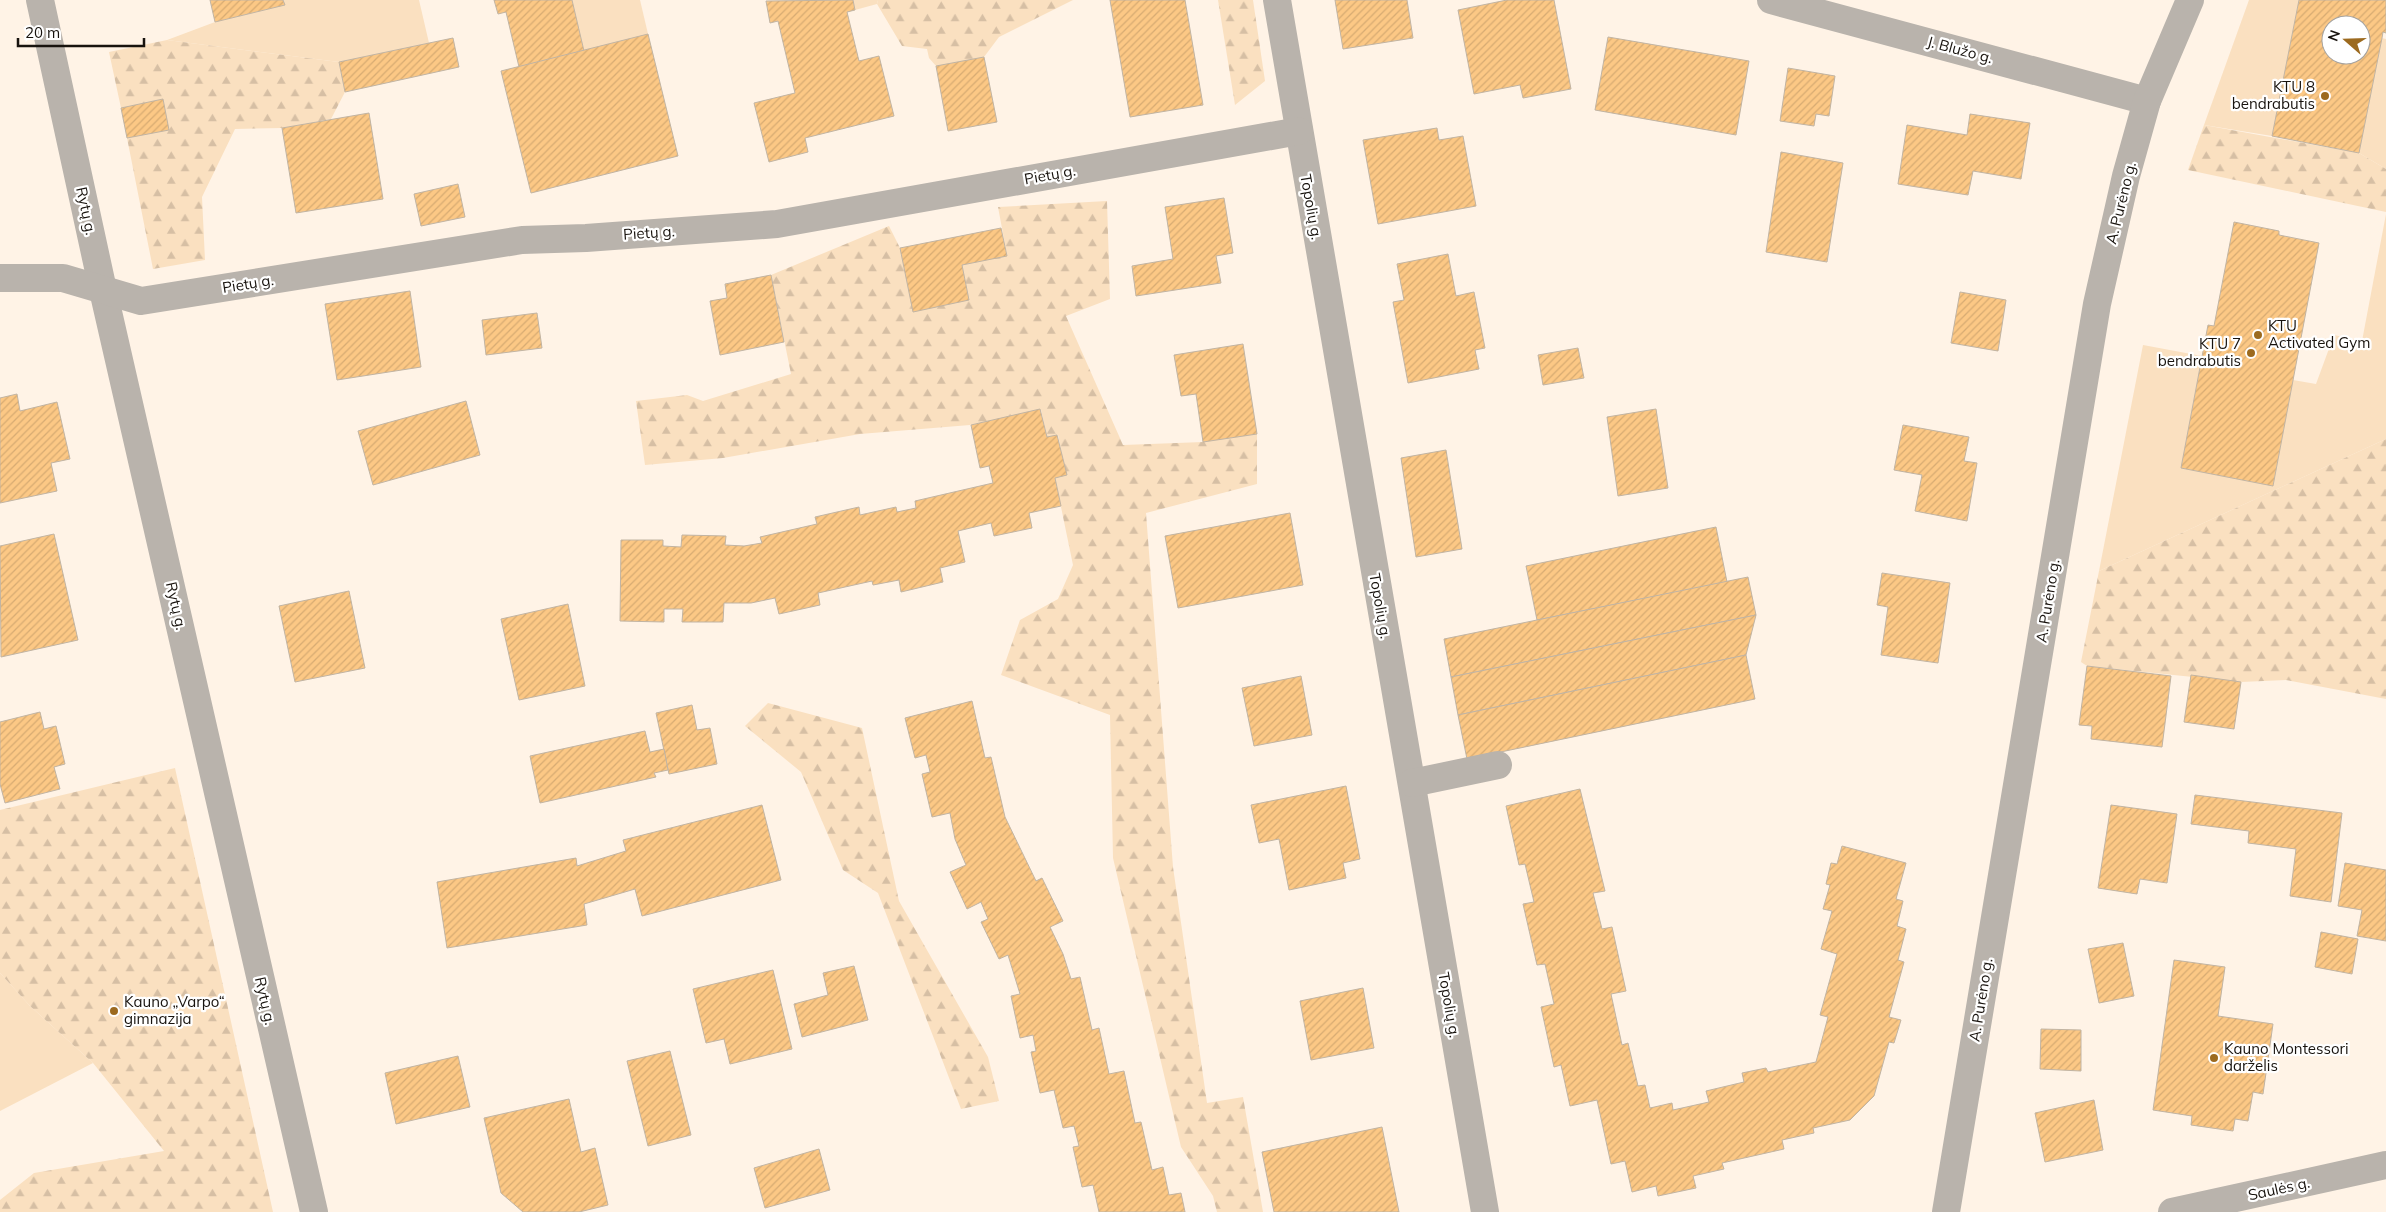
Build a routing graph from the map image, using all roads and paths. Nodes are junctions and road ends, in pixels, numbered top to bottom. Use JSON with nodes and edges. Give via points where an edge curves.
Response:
{"nodes":[{"id":1,"x":40,"y":0,"type":"edge"},
{"id":2,"x":1277,"y":0,"type":"edge"},
{"id":3,"x":1771,"y":0,"type":"edge"},
{"id":4,"x":2190,"y":0,"type":"edge"},
{"id":5,"x":2147,"y":101,"type":"junction"},
{"id":6,"x":1299,"y":131,"type":"junction"},
{"id":7,"x":0,"y":278,"type":"edge"},
{"id":8,"x":104,"y":290,"type":"junction"},
{"id":9,"x":1498,"y":765,"type":"dead end"},
{"id":10,"x":1412,"y":783,"type":"junction"},
{"id":11,"x":2386,"y":1165,"type":"edge"},
{"id":12,"x":314,"y":1212,"type":"edge"},
{"id":13,"x":1484,"y":1212,"type":"edge"},
{"id":14,"x":1946,"y":1212,"type":"edge"},
{"id":15,"x":2172,"y":1212,"type":"edge"}],
"edges":[{"from":1,"to":8,"type":"street","name":"Rytų g."},
{"from":2,"to":6,"type":"street","name":"Topolių g."},
{"from":3,"to":5,"type":"street","name":"J. Blužo g."},
{"from":4,"to":5,"type":"street","name":"A. Purėno g."},
{"from":5,"to":14,"type":"street","name":"A. Purėno g.","via":[[2097,304]]},
{"from":6,"to":8,"type":"street","name":"Pietų g.","via":[[777,224],[522,240],[141,301]]},
{"from":6,"to":10,"type":"street","name":"Topolių g."},
{"from":7,"to":8,"type":"street","name":"Pietų g.","via":[[63,278]]},
{"from":8,"to":12,"type":"street","name":"Rytų g."},
{"from":9,"to":10,"type":"street"},
{"from":10,"to":13,"type":"street","name":"Topolių g."},
{"from":11,"to":15,"type":"street","name":"Saulės g."}]}
